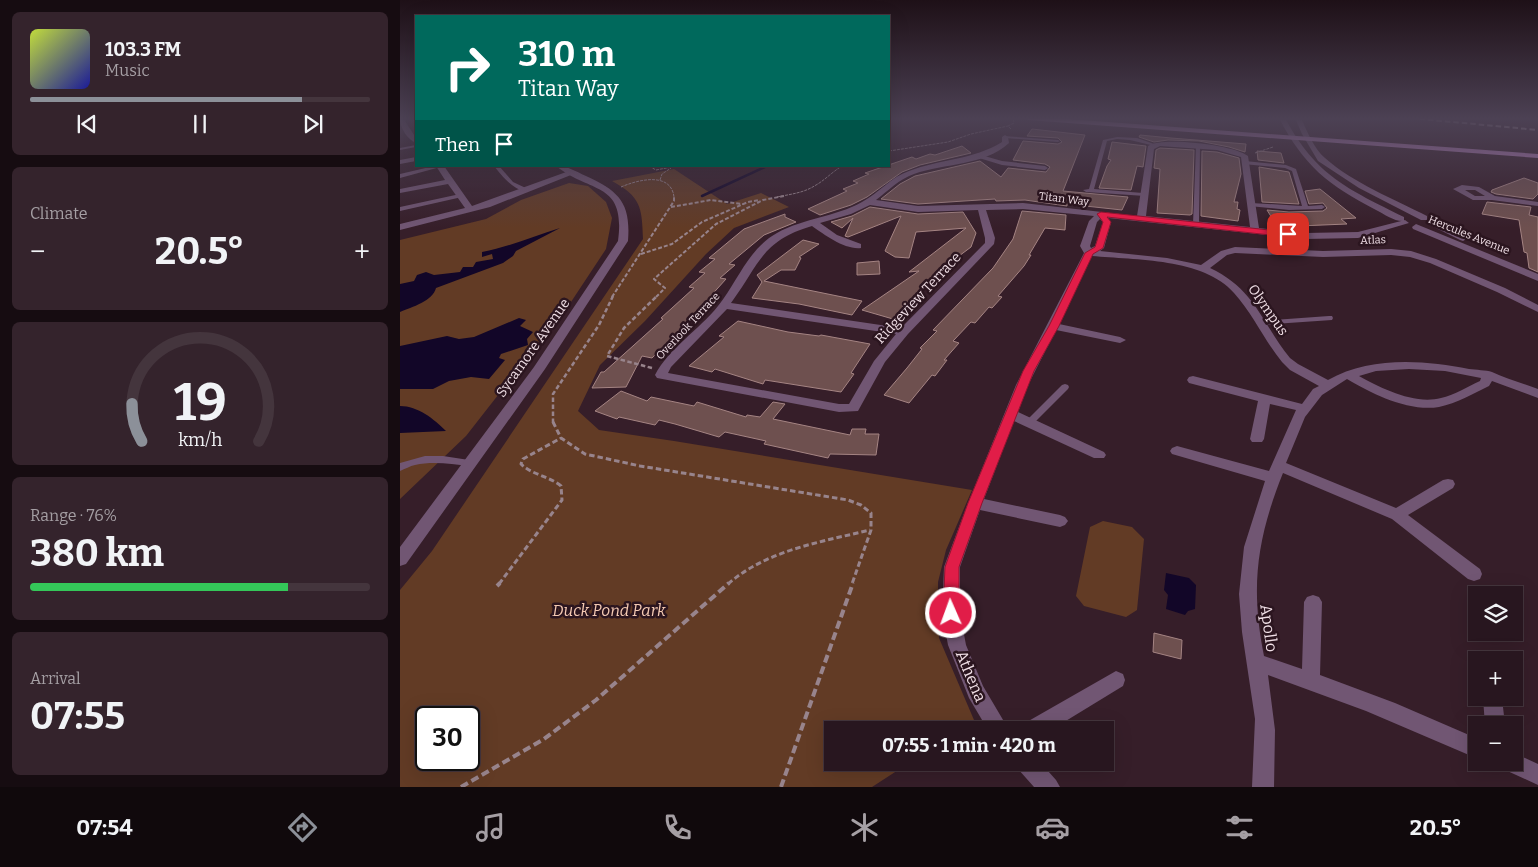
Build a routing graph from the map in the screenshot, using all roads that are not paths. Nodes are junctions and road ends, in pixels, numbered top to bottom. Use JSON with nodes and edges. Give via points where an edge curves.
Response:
{"nodes":[{"id":1,"x":985,"y":155,"type":"edge"},
{"id":2,"x":1100,"y":155,"type":"edge"},
{"id":3,"x":1150,"y":155,"type":"edge"},
{"id":4,"x":1198,"y":155,"type":"edge"},
{"id":5,"x":1237,"y":155,"type":"edge"},
{"id":6,"x":1303,"y":155,"type":"edge"},
{"id":7,"x":1318,"y":155,"type":"edge"},
{"id":8,"x":1525,"y":155,"type":"edge"},
{"id":9,"x":1538,"y":156,"type":"edge"},
{"id":10,"x":981,"y":157,"type":"junction"},
{"id":11,"x":415,"y":159,"type":"edge"},
{"id":12,"x":1244,"y":159,"type":"junction"},
{"id":13,"x":400,"y":162,"type":"edge"},
{"id":14,"x":437,"y":167,"type":"edge"},
{"id":15,"x":442,"y":167,"type":"edge"},
{"id":16,"x":497,"y":167,"type":"edge"},
{"id":17,"x":562,"y":167,"type":"edge"},
{"id":18,"x":1045,"y":168,"type":"dead end"},
{"id":19,"x":572,"y":173,"type":"junction"},
{"id":20,"x":400,"y":176,"type":"edge"},
{"id":21,"x":450,"y":181,"type":"junction"},
{"id":22,"x":528,"y":190,"type":"junction"},
{"id":23,"x":1089,"y":190,"type":"joint"},
{"id":24,"x":400,"y":191,"type":"edge"},
{"id":25,"x":1143,"y":195,"type":"junction"},
{"id":26,"x":460,"y":196,"type":"junction"},
{"id":27,"x":1492,"y":198,"type":"dead end"},
{"id":28,"x":868,"y":202,"type":"junction"},
{"id":29,"x":1538,"y":204,"type":"edge"},
{"id":30,"x":1251,"y":205,"type":"junction"},
{"id":31,"x":981,"y":207,"type":"junction"},
{"id":32,"x":1322,"y":207,"type":"dead end"},
{"id":33,"x":1306,"y":208,"type":"junction"},
{"id":34,"x":400,"y":209,"type":"edge"},
{"id":35,"x":470,"y":210,"type":"junction"},
{"id":36,"x":1101,"y":214,"type":"junction"},
{"id":37,"x":1141,"y":219,"type":"junction"},
{"id":38,"x":1427,"y":220,"type":"junction"},
{"id":39,"x":1403,"y":221,"type":"junction"},
{"id":40,"x":813,"y":222,"type":"junction"},
{"id":41,"x":1196,"y":224,"type":"junction"},
{"id":42,"x":400,"y":227,"type":"edge"},
{"id":43,"x":1416,"y":227,"type":"junction"},
{"id":44,"x":1255,"y":231,"type":"junction"},
{"id":45,"x":858,"y":246,"type":"dead end"},
{"id":46,"x":1090,"y":253,"type":"junction"},
{"id":47,"x":1514,"y":266,"type":"junction"},
{"id":48,"x":1203,"y":269,"type":"junction"},
{"id":49,"x":1538,"y":278,"type":"edge"},
{"id":50,"x":725,"y":305,"type":"junction"},
{"id":51,"x":1538,"y":309,"type":"edge"},
{"id":52,"x":1329,"y":318,"type":"dead end"},
{"id":53,"x":1260,"y":323,"type":"junction"},
{"id":54,"x":1054,"y":326,"type":"junction"},
{"id":55,"x":904,"y":332,"type":"junction"},
{"id":56,"x":1120,"y":340,"type":"dead end"},
{"id":57,"x":1349,"y":375,"type":"junction"},
{"id":58,"x":1488,"y":375,"type":"junction"},
{"id":59,"x":1193,"y":380,"type":"dead end"},
{"id":60,"x":1327,"y":385,"type":"junction"},
{"id":61,"x":1065,"y":387,"type":"dead end"},
{"id":62,"x":1538,"y":394,"type":"edge"},
{"id":63,"x":1265,"y":398,"type":"junction"},
{"id":64,"x":853,"y":408,"type":"joint"},
{"id":65,"x":1303,"y":408,"type":"junction"},
{"id":66,"x":1010,"y":414,"type":"junction"},
{"id":67,"x":1029,"y":423,"type":"junction"},
{"id":68,"x":1257,"y":440,"type":"dead end"},
{"id":69,"x":1177,"y":451,"type":"dead end"},
{"id":70,"x":1099,"y":455,"type":"dead end"},
{"id":71,"x":469,"y":463,"type":"junction"},
{"id":72,"x":400,"y":467,"type":"edge"},
{"id":73,"x":1276,"y":472,"type":"junction"},
{"id":74,"x":1448,"y":484,"type":"dead end"},
{"id":75,"x":975,"y":503,"type":"junction"},
{"id":76,"x":1397,"y":515,"type":"junction"},
{"id":77,"x":1060,"y":521,"type":"dead end"},
{"id":78,"x":400,"y":559,"type":"edge"},
{"id":79,"x":1474,"y":574,"type":"dead end"},
{"id":80,"x":1313,"y":602,"type":"dead end"},
{"id":81,"x":1256,"y":662,"type":"junction"},
{"id":82,"x":1116,"y":680,"type":"dead end"},
{"id":83,"x":1311,"y":680,"type":"junction"},
{"id":84,"x":993,"y":721,"type":"edge"},
{"id":85,"x":1047,"y":721,"type":"edge"},
{"id":86,"x":1468,"y":744,"type":"edge"},
{"id":87,"x":1523,"y":768,"type":"edge"},
{"id":88,"x":1034,"y":771,"type":"edge"},
{"id":89,"x":1538,"y":775,"type":"edge"},
{"id":90,"x":1049,"y":787,"type":"edge"},
{"id":91,"x":1263,"y":787,"type":"edge"}],
"edges":[{"from":1,"to":10,"type":"street","name":"Overlook Terrace"},
{"from":2,"to":23,"type":"lane"},
{"from":3,"to":25,"type":"street"},
{"from":4,"to":41,"type":"lane"},
{"from":5,"to":12,"type":"street"},
{"from":6,"to":39,"type":"street","via":[[1341,189]]},
{"from":7,"to":38,"type":"street","name":"Hercules Avenue","via":[[1362,186]]},
{"from":8,"to":9,"type":"main road"},
{"from":10,"to":18,"type":"lane","via":[[1002,164]]},
{"from":10,"to":28,"type":"street","name":"Overlook Terrace","via":[[909,173]]},
{"from":11,"to":13,"type":"street"},
{"from":12,"to":30,"type":"street"},
{"from":12,"to":33,"type":"lane","via":[[1294,170]]},
{"from":14,"to":20,"type":"lane"},
{"from":15,"to":21,"type":"street"},
{"from":16,"to":22,"type":"lane","via":[[513,184]]},
{"from":17,"to":19,"type":"street","name":"Sycamore Avenue"},
{"from":19,"to":22,"type":"street"},
{"from":19,"to":71,"type":"street","name":"Sycamore Avenue","via":[[599,185],[617,199],[626,217],[623,241],[539,369]]},
{"from":21,"to":24,"type":"street"},
{"from":21,"to":26,"type":"street"},
{"from":22,"to":35,"type":"street"},
{"from":23,"to":25,"type":"lane"},
{"from":25,"to":37,"type":"street"},
{"from":26,"to":34,"type":"lane"},
{"from":26,"to":35,"type":"street"},
{"from":27,"to":29,"type":"street"},
{"from":28,"to":31,"type":"street","name":"Titan Way","via":[[918,209]]},
{"from":28,"to":40,"type":"street","name":"Overlook Terrace","via":[[854,210]]},
{"from":30,"to":33,"type":"lane"},
{"from":30,"to":44,"type":"street"},
{"from":31,"to":36,"type":"street","name":"Titan Way","via":[[1023,206]]},
{"from":31,"to":55,"type":"street","name":"Ridgeview Terrace","via":[[989,244]]},
{"from":32,"to":33,"type":"lane"},
{"from":35,"to":42,"type":"street"},
{"from":36,"to":37,"type":"street","name":"Titan Way"},
{"from":36,"to":46,"type":"street","name":"Athena","via":[[1093,221],[1084,246]]},
{"from":36,"to":46,"type":"street","name":"Athena","via":[[1107,222],[1099,248]]},
{"from":37,"to":41,"type":"street","name":"Titan Way"},
{"from":38,"to":39,"type":"street","via":[[1408,215]]},
{"from":38,"to":43,"type":"street","via":[[1432,224],[1429,227]]},
{"from":38,"to":47,"type":"street","name":"Hercules Avenue"},
{"from":39,"to":43,"type":"street","name":"Hercules Avenue"},
{"from":39,"to":44,"type":"street","name":"Titan Way","via":[[1371,233],[1351,236]]},
{"from":40,"to":45,"type":"street","via":[[834,237]]},
{"from":40,"to":50,"type":"street","name":"Overlook Terrace","via":[[780,236],[764,247]]},
{"from":41,"to":44,"type":"street","name":"Titan Way"},
{"from":43,"to":47,"type":"street","name":"Hercules Avenue"},
{"from":46,"to":48,"type":"street","name":"Olympus","via":[[1174,262]]},
{"from":46,"to":54,"type":"street","name":"Athena"},
{"from":47,"to":49,"type":"street","name":"Hercules Avenue"},
{"from":48,"to":51,"type":"street","name":"Atlas","via":[[1224,253],[1234,250],[1404,253],[1433,261]]},
{"from":48,"to":53,"type":"street","name":"Olympus","via":[[1235,288]]},
{"from":50,"to":55,"type":"street"},
{"from":50,"to":64,"type":"street","name":"Overlook Terrace","via":[[662,373],[839,408]]},
{"from":52,"to":53,"type":"lane"},
{"from":53,"to":60,"type":"street","name":"Olympus","via":[[1286,360]]},
{"from":54,"to":56,"type":"street"},
{"from":54,"to":66,"type":"street","name":"Athena","via":[[1028,371]]},
{"from":55,"to":64,"type":"street","name":"Ridgeview Terrace","via":[[880,361]]},
{"from":57,"to":58,"type":"street","name":"Apollo","via":[[1417,365]]},
{"from":57,"to":58,"type":"street","via":[[1411,400],[1435,404],[1485,384]]},
{"from":57,"to":60,"type":"street","name":"Apollo"},
{"from":58,"to":62,"type":"street","name":"Apollo"},
{"from":59,"to":63,"type":"street"},
{"from":60,"to":65,"type":"street","name":"Apollo"},
{"from":61,"to":67,"type":"lane"},
{"from":63,"to":65,"type":"street"},
{"from":63,"to":68,"type":"street"},
{"from":65,"to":73,"type":"street","name":"Apollo"},
{"from":66,"to":67,"type":"street"},
{"from":66,"to":75,"type":"street","name":"Athena"},
{"from":67,"to":70,"type":"street"},
{"from":69,"to":73,"type":"street"},
{"from":71,"to":72,"type":"lane","via":[[436,459],[411,461]]},
{"from":71,"to":78,"type":"street","name":"Sycamore Avenue"},
{"from":73,"to":76,"type":"street"},
{"from":73,"to":81,"type":"street","name":"Apollo","via":[[1255,528],[1249,560],[1248,610]]},
{"from":74,"to":76,"type":"street"},
{"from":75,"to":77,"type":"street"},
{"from":75,"to":84,"type":"street","name":"Athena","via":[[952,567],[951,613],[957,645],[968,676]]},
{"from":76,"to":79,"type":"street"},
{"from":80,"to":83,"type":"street"},
{"from":81,"to":83,"type":"street"},
{"from":81,"to":91,"type":"street","name":"Apollo","via":[[1266,729]]},
{"from":82,"to":85,"type":"street"},
{"from":83,"to":86,"type":"street"},
{"from":87,"to":89,"type":"street"},
{"from":88,"to":90,"type":"street"}]}
